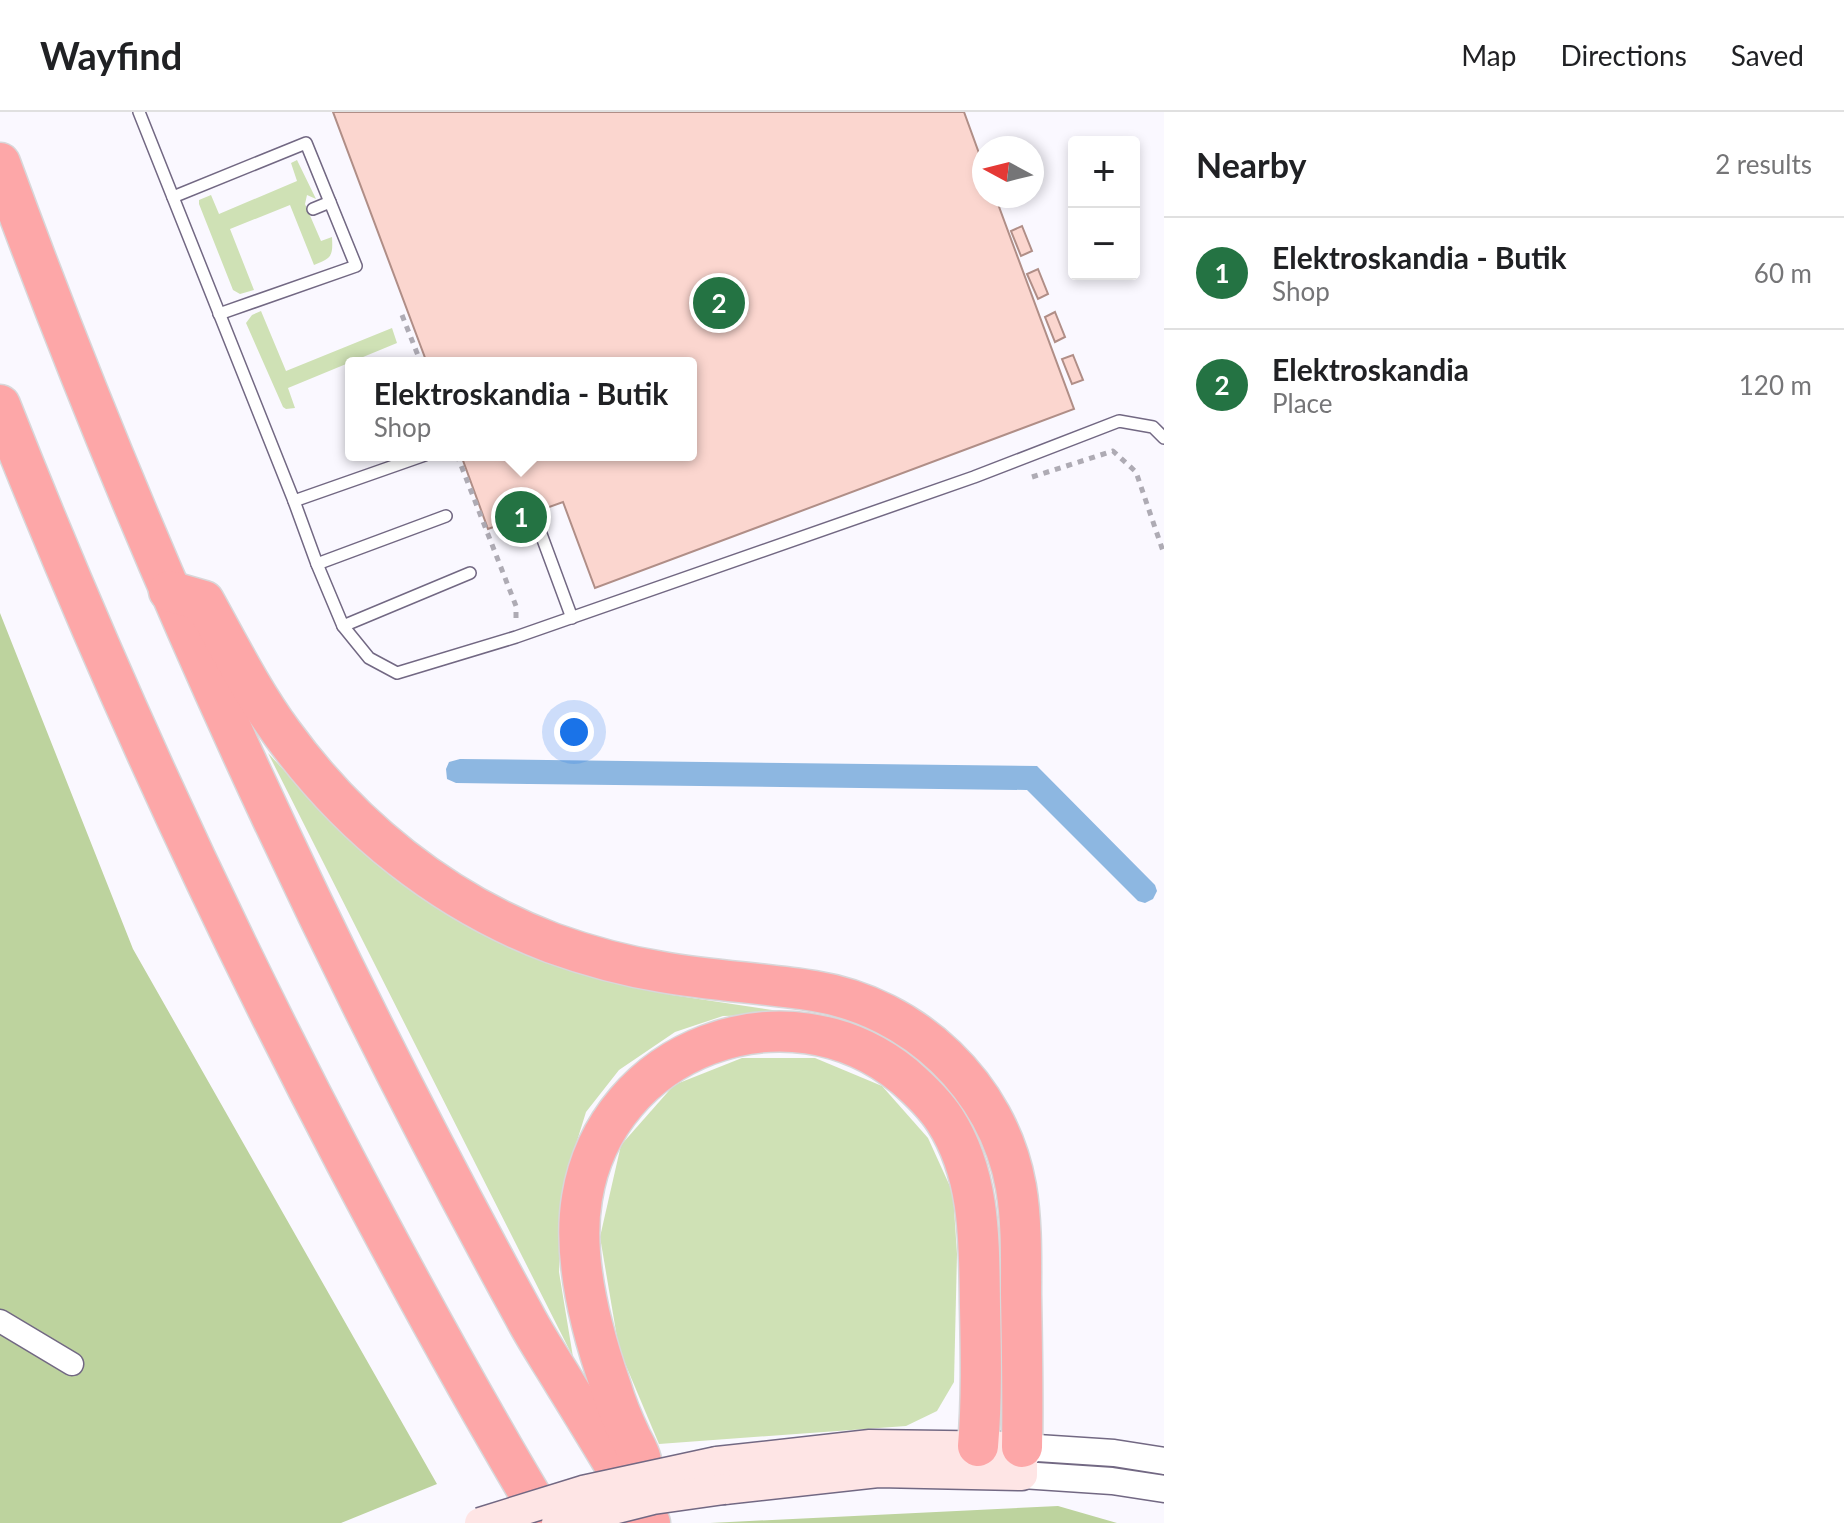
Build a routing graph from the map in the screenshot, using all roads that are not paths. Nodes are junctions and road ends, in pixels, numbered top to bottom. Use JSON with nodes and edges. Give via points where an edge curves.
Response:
{"nodes":[{"id":1,"x":139,"y":112,"type":"edge"},
{"id":2,"x":0,"y":163,"type":"edge"},
{"id":3,"x":173,"y":197,"type":"junction"},
{"id":4,"x":330,"y":202,"type":"junction"},
{"id":5,"x":313,"y":209,"type":"dead end"},
{"id":6,"x":219,"y":314,"type":"junction"},
{"id":7,"x":0,"y":405,"type":"edge"},
{"id":8,"x":1164,"y":438,"type":"edge"},
{"id":9,"x":408,"y":461,"type":"edge"},
{"id":10,"x":294,"y":501,"type":"junction"},
{"id":11,"x":446,"y":516,"type":"dead end"},
{"id":12,"x":538,"y":526,"type":"dead end"},
{"id":13,"x":317,"y":564,"type":"junction"},
{"id":14,"x":470,"y":573,"type":"dead end"},
{"id":15,"x":169,"y":591,"type":"junction"},
{"id":16,"x":572,"y":618,"type":"junction"},
{"id":17,"x":343,"y":626,"type":"junction"},
{"id":18,"x":0,"y":1321,"type":"edge"},
{"id":19,"x":72,"y":1364,"type":"dead end"},
{"id":20,"x":506,"y":1453,"type":"junction"},
{"id":21,"x":977,"y":1459,"type":"junction"},
{"id":22,"x":1022,"y":1461,"type":"junction"},
{"id":23,"x":1164,"y":1461,"type":"edge"},
{"id":24,"x":721,"y":1476,"type":"junction"},
{"id":25,"x":1164,"y":1489,"type":"edge"},
{"id":26,"x":645,"y":1514,"type":"edge"},
{"id":27,"x":480,"y":1523,"type":"edge"},
{"id":28,"x":510,"y":1523,"type":"edge"},
{"id":29,"x":547,"y":1523,"type":"edge"},
{"id":30,"x":557,"y":1523,"type":"edge"}],
"edges":[{"from":1,"to":3,"type":"lane"},
{"from":2,"to":15,"type":"highway"},
{"from":3,"to":4,"type":"lane","via":[[306,143]]},
{"from":3,"to":6,"type":"lane"},
{"from":4,"to":5,"type":"lane"},
{"from":4,"to":6,"type":"lane","via":[[356,266]]},
{"from":6,"to":10,"type":"lane"},
{"from":7,"to":20,"type":"highway","via":[[110,672],[239,951],[383,1232]]},
{"from":8,"to":16,"type":"lane","via":[[1153,427],[1119,421]]},
{"from":9,"to":10,"type":"lane"},
{"from":10,"to":13,"type":"lane"},
{"from":11,"to":13,"type":"lane"},
{"from":12,"to":16,"type":"lane"},
{"from":13,"to":17,"type":"lane"},
{"from":14,"to":17,"type":"lane"},
{"from":15,"to":22,"type":"highway","via":[[204,601],[259,700],[329,792],[385,845],[448,891],[516,928],[588,955],[852,1000],[918,1033],[947,1057],[991,1116],[1015,1185],[1020,1223]]},
{"from":15,"to":26,"type":"highway","via":[[251,776],[384,1050],[526,1319]]},
{"from":16,"to":17,"type":"lane","via":[[397,673],[369,658]]},
{"from":18,"to":19,"type":"street"},
{"from":20,"to":28,"type":"highway"},
{"from":20,"to":29,"type":"highway"},
{"from":21,"to":22,"type":"main road"},
{"from":21,"to":24,"type":"main road","via":[[878,1472]]},
{"from":21,"to":26,"type":"highway","via":[[978,1232],[963,1155],[944,1120],[899,1072],[854,1045],[776,1030],[736,1035],[664,1066],[634,1093],[609,1124],[582,1198],[580,1237],[590,1315],[611,1389],[641,1460]]},
{"from":22,"to":23,"type":"street","via":[[1114,1453]]},
{"from":22,"to":25,"type":"street"},
{"from":24,"to":27,"type":"main road","bridge":true,"via":[[583,1491]]},
{"from":24,"to":30,"type":"main road","bridge":true}]}
